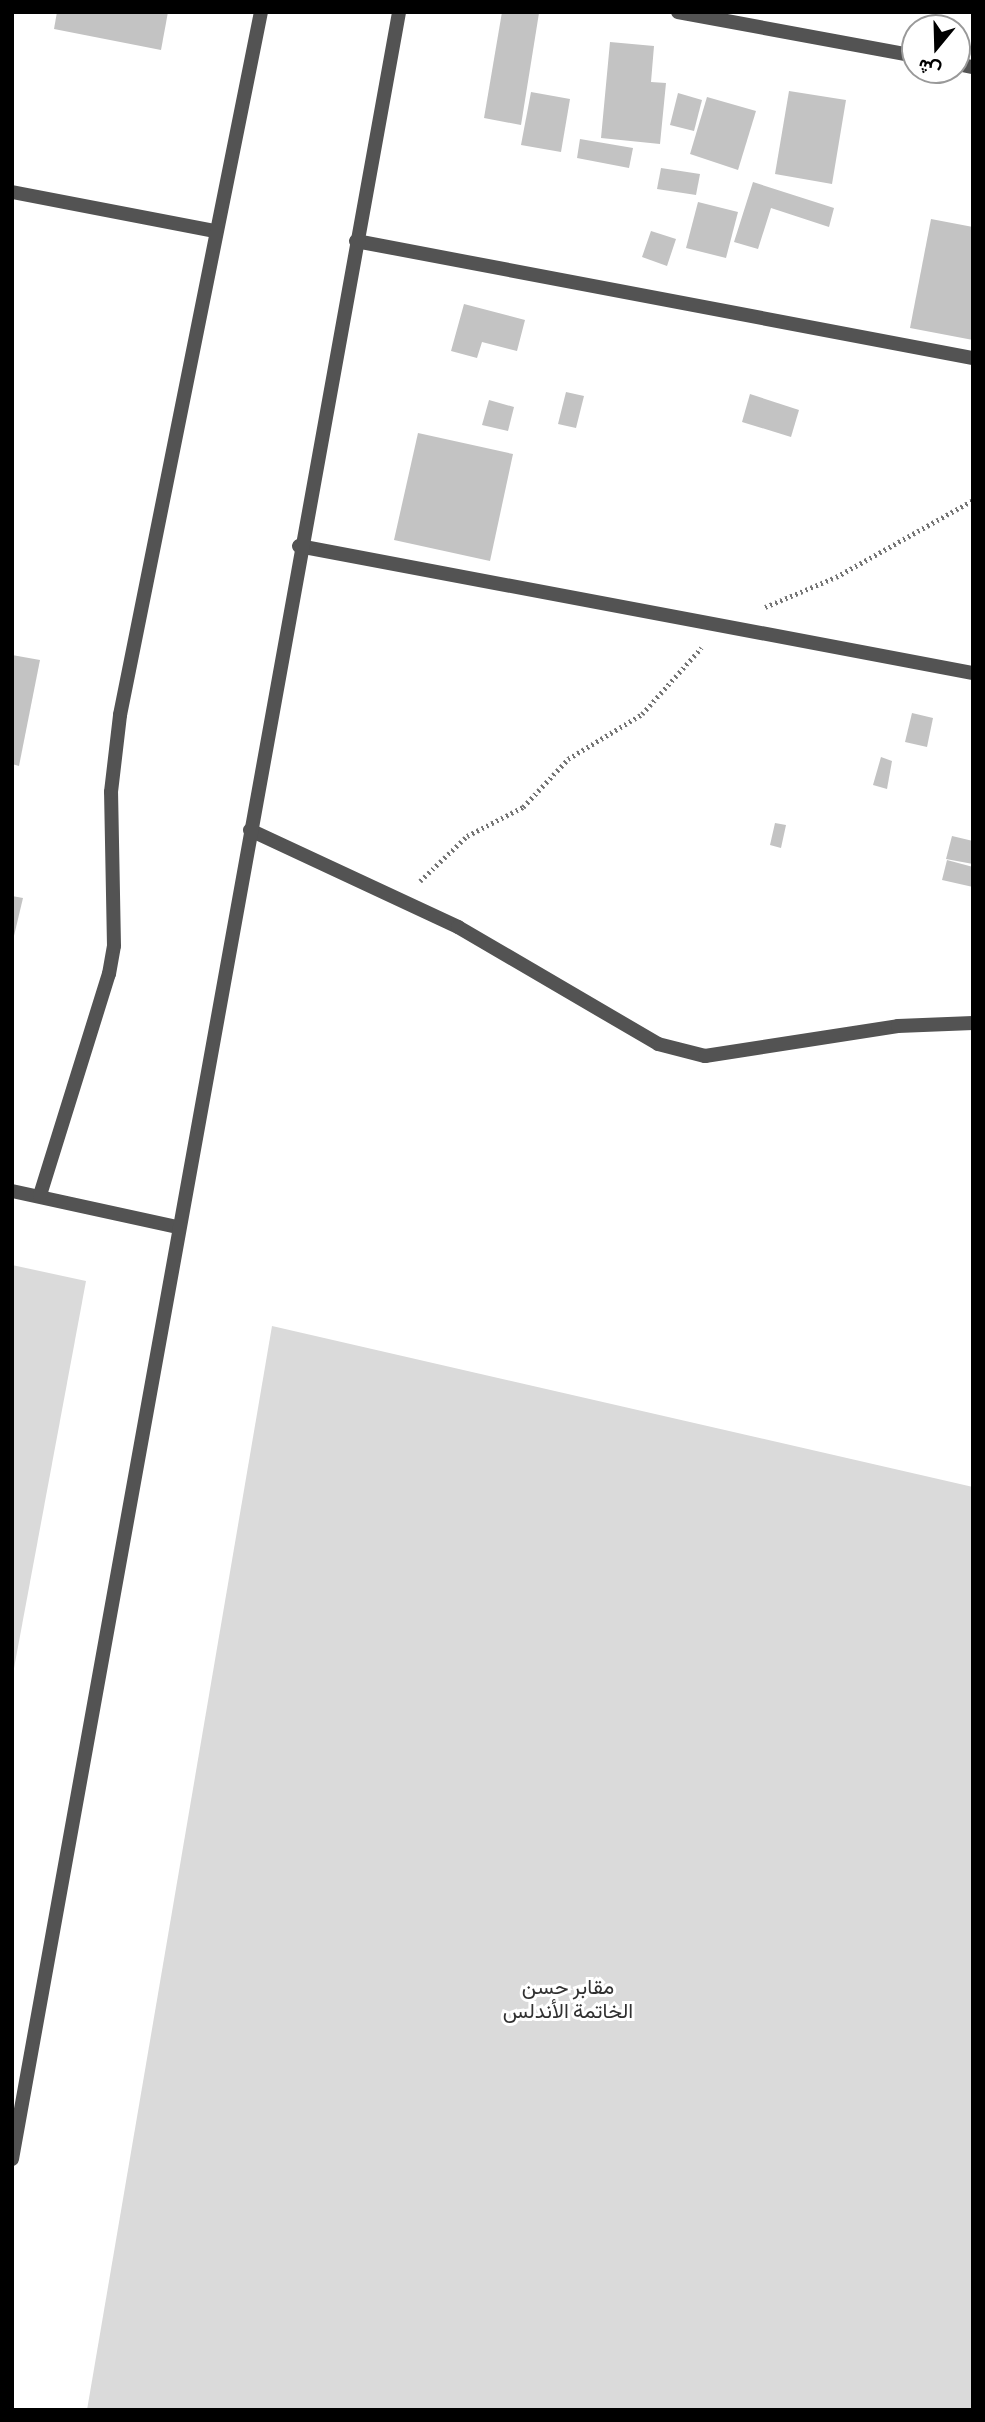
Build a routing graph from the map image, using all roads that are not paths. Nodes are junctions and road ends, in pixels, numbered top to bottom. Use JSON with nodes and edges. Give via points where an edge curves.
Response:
{"nodes":[{"id":1,"x":261,"y":12,"type":"edge"},
{"id":2,"x":399,"y":12,"type":"edge"},
{"id":3,"x":678,"y":12,"type":"edge"},
{"id":4,"x":901,"y":53,"type":"edge"},
{"id":5,"x":12,"y":192,"type":"edge"},
{"id":6,"x":215,"y":232,"type":"junction"},
{"id":7,"x":356,"y":241,"type":"junction"},
{"id":8,"x":973,"y":358,"type":"edge"},
{"id":9,"x":299,"y":546,"type":"junction"},
{"id":10,"x":973,"y":673,"type":"edge"},
{"id":11,"x":250,"y":830,"type":"junction"},
{"id":12,"x":973,"y":1023,"type":"edge"},
{"id":13,"x":12,"y":1191,"type":"edge"},
{"id":14,"x":40,"y":1195,"type":"junction"},
{"id":15,"x":177,"y":1227,"type":"junction"},
{"id":16,"x":12,"y":2159,"type":"edge"}],
"edges":[{"from":1,"to":6,"type":"street"},
{"from":2,"to":7,"type":"street"},
{"from":3,"to":4,"type":"street"},
{"from":5,"to":6,"type":"street"},
{"from":6,"to":14,"type":"street","via":[[120,715],[111,792],[114,946],[109,974]]},
{"from":7,"to":8,"type":"street"},
{"from":7,"to":9,"type":"street"},
{"from":9,"to":10,"type":"street"},
{"from":9,"to":11,"type":"street"},
{"from":11,"to":12,"type":"street","via":[[529,966],[658,1044],[705,1056],[898,1026]]},
{"from":11,"to":15,"type":"street"},
{"from":13,"to":14,"type":"street"},
{"from":14,"to":15,"type":"street"},
{"from":15,"to":16,"type":"street"}]}
